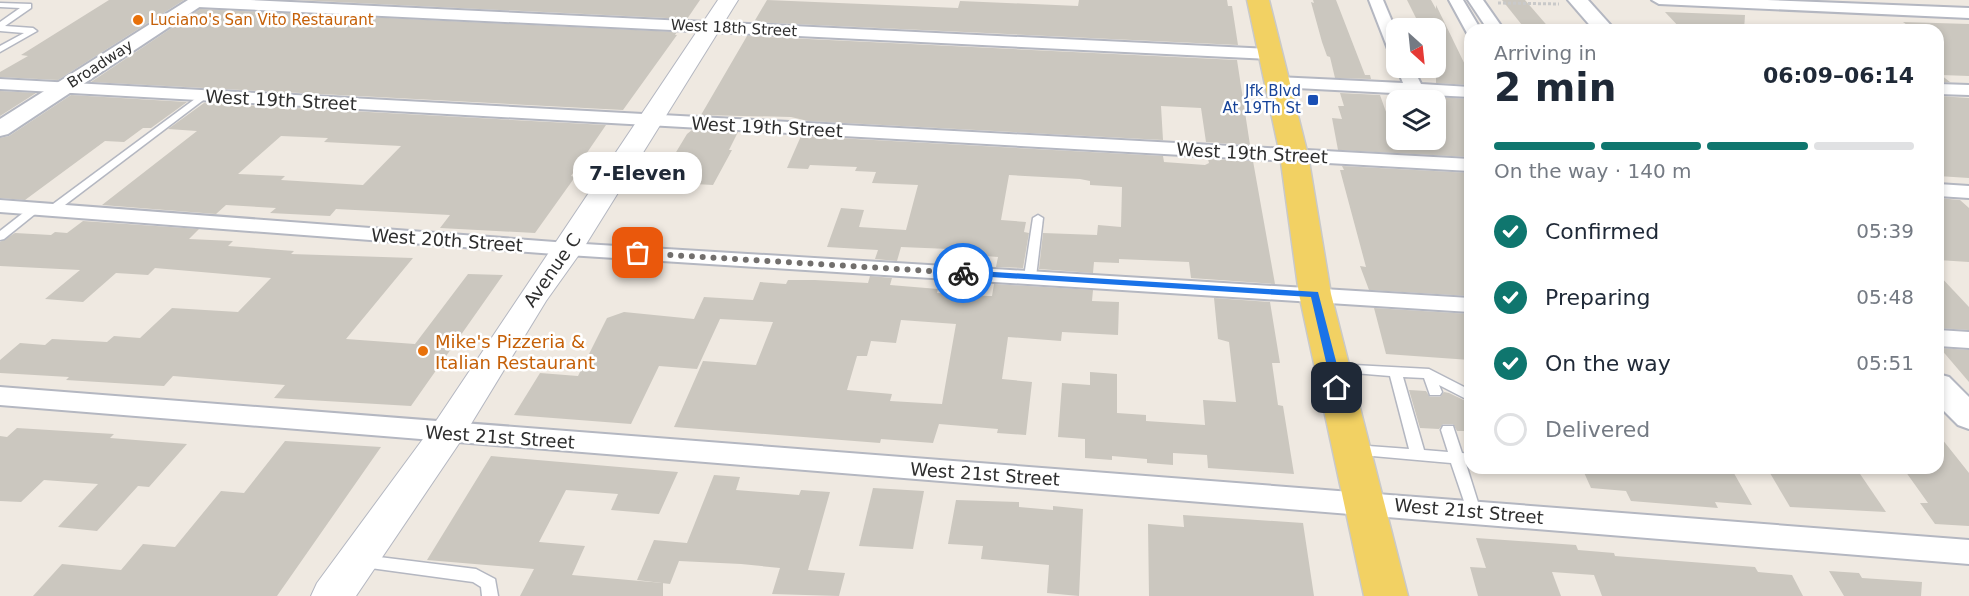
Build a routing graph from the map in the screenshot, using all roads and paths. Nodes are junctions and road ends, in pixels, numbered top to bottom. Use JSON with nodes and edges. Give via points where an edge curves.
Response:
{"nodes":[{"id":1,"x":728,"y":0,"type":"edge"},
{"id":2,"x":1258,"y":0,"type":"edge"},
{"id":3,"x":1376,"y":0,"type":"edge"},
{"id":4,"x":1456,"y":0,"type":"edge"},
{"id":5,"x":1659,"y":0,"type":"edge"},
{"id":6,"x":200,"y":1,"type":"edge"},
{"id":7,"x":1476,"y":1,"type":"edge"},
{"id":8,"x":1569,"y":2,"type":"edge"},
{"id":9,"x":0,"y":4,"type":"edge"},
{"id":10,"x":1969,"y":13,"type":"edge"},
{"id":11,"x":1386,"y":24,"type":"edge"},
{"id":12,"x":1470,"y":24,"type":"edge"},
{"id":13,"x":1492,"y":24,"type":"edge"},
{"id":14,"x":1597,"y":24,"type":"edge"},
{"id":15,"x":0,"y":27,"type":"edge"},
{"id":16,"x":710,"y":27,"type":"junction"},
{"id":17,"x":0,"y":49,"type":"edge"},
{"id":18,"x":1270,"y":54,"type":"junction"},
{"id":19,"x":1409,"y":78,"type":"edge"},
{"id":20,"x":1277,"y":82,"type":"junction"},
{"id":21,"x":0,"y":84,"type":"edge"},
{"id":22,"x":63,"y":88,"type":"junction"},
{"id":23,"x":1414,"y":89,"type":"junction"},
{"id":24,"x":1944,"y":89,"type":"edge"},
{"id":25,"x":1969,"y":90,"type":"edge"},
{"id":26,"x":1464,"y":92,"type":"edge"},
{"id":27,"x":203,"y":96,"type":"junction"},
{"id":28,"x":652,"y":120,"type":"junction"},
{"id":29,"x":0,"y":129,"type":"edge"},
{"id":30,"x":1294,"y":155,"type":"junction"},
{"id":31,"x":1464,"y":165,"type":"edge"},
{"id":32,"x":1944,"y":190,"type":"edge"},
{"id":33,"x":1969,"y":192,"type":"edge"},
{"id":34,"x":0,"y":206,"type":"edge"},
{"id":35,"x":45,"y":208,"type":"junction"},
{"id":36,"x":1038,"y":218,"type":"dead end"},
{"id":37,"x":0,"y":237,"type":"edge"},
{"id":38,"x":568,"y":249,"type":"junction"},
{"id":39,"x":1030,"y":277,"type":"junction"},
{"id":40,"x":1315,"y":294,"type":"junction"},
{"id":41,"x":1464,"y":305,"type":"edge"},
{"id":42,"x":1944,"y":338,"type":"edge"},
{"id":43,"x":1969,"y":340,"type":"edge"},
{"id":44,"x":1333,"y":368,"type":"junction"},
{"id":45,"x":1395,"y":372,"type":"junction"},
{"id":46,"x":1429,"y":374,"type":"junction"},
{"id":47,"x":1944,"y":391,"type":"edge"},
{"id":48,"x":1435,"y":392,"type":"dead end"},
{"id":49,"x":1464,"y":393,"type":"edge"},
{"id":50,"x":0,"y":396,"type":"edge"},
{"id":51,"x":1969,"y":417,"type":"edge"},
{"id":52,"x":1448,"y":430,"type":"dead end"},
{"id":53,"x":447,"y":433,"type":"junction"},
{"id":54,"x":1352,"y":450,"type":"junction"},
{"id":55,"x":1418,"y":455,"type":"junction"},
{"id":56,"x":1464,"y":459,"type":"edge"},
{"id":57,"x":1467,"y":474,"type":"edge"},
{"id":58,"x":1365,"y":503,"type":"junction"},
{"id":59,"x":1474,"y":512,"type":"junction"},
{"id":60,"x":1969,"y":552,"type":"edge"},
{"id":61,"x":356,"y":561,"type":"junction"},
{"id":62,"x":332,"y":596,"type":"edge"},
{"id":63,"x":490,"y":596,"type":"edge"},
{"id":64,"x":1386,"y":596,"type":"edge"}],
"edges":[{"from":1,"to":16,"type":"main road","name":"Avenue C"},
{"from":2,"to":18,"type":"main road"},
{"from":3,"to":11,"type":"street"},
{"from":4,"to":12,"type":"street"},
{"from":5,"to":10,"type":"street"},
{"from":6,"to":16,"type":"street","name":"West 18th Street"},
{"from":6,"to":22,"type":"street","name":"Broadway"},
{"from":7,"to":8,"type":"path"},
{"from":7,"to":13,"type":"street"},
{"from":8,"to":14,"type":"street"},
{"from":9,"to":15,"type":"lane","via":[[28,6]]},
{"from":15,"to":17,"type":"lane","via":[[33,31]]},
{"from":16,"to":18,"type":"street","name":"West 18th Street"},
{"from":16,"to":28,"type":"main road","name":"Avenue C"},
{"from":18,"to":20,"type":"main road"},
{"from":19,"to":23,"type":"street"},
{"from":20,"to":23,"type":"street"},
{"from":20,"to":30,"type":"main road"},
{"from":21,"to":22,"type":"street","name":"West 19th Street"},
{"from":22,"to":27,"type":"street","name":"West 19th Street"},
{"from":22,"to":29,"type":"street","name":"Broadway"},
{"from":23,"to":26,"type":"street"},
{"from":24,"to":25,"type":"street"},
{"from":27,"to":28,"type":"street","name":"West 19th Street"},
{"from":27,"to":35,"type":"lane"},
{"from":28,"to":30,"type":"street","name":"West 19th Street"},
{"from":28,"to":38,"type":"main road","name":"Avenue C"},
{"from":30,"to":31,"type":"street","name":"West 19th Street"},
{"from":30,"to":40,"type":"main road"},
{"from":32,"to":33,"type":"street"},
{"from":34,"to":35,"type":"street","name":"West 20th Street"},
{"from":35,"to":37,"type":"lane"},
{"from":35,"to":38,"type":"street","name":"West 20th Street"},
{"from":36,"to":39,"type":"lane"},
{"from":38,"to":39,"type":"street","name":"West 20th Street"},
{"from":38,"to":53,"type":"main road","name":"Avenue C","via":[[533,296]]},
{"from":39,"to":40,"type":"street","name":"West 20th Street"},
{"from":40,"to":41,"type":"street","name":"West 20th Street"},
{"from":40,"to":44,"type":"main road"},
{"from":42,"to":43,"type":"street"},
{"from":44,"to":45,"type":"lane"},
{"from":44,"to":54,"type":"main road"},
{"from":45,"to":46,"type":"lane"},
{"from":45,"to":55,"type":"lane"},
{"from":46,"to":48,"type":"lane"},
{"from":46,"to":49,"type":"lane"},
{"from":47,"to":51,"type":"street"},
{"from":50,"to":53,"type":"street","name":"West 21st Street"},
{"from":52,"to":56,"type":"lane"},
{"from":53,"to":58,"type":"street","name":"West 21st Street"},
{"from":53,"to":61,"type":"main road","name":"Avenue C"},
{"from":54,"to":55,"type":"lane"},
{"from":54,"to":58,"type":"main road"},
{"from":55,"to":56,"type":"lane"},
{"from":57,"to":59,"type":"lane"},
{"from":58,"to":59,"type":"street","name":"West 21st Street"},
{"from":58,"to":64,"type":"main road"},
{"from":59,"to":60,"type":"street","name":"West 21st Street"},
{"from":61,"to":62,"type":"main road","name":"Avenue C"},
{"from":61,"to":63,"type":"lane","via":[[476,576],[489,584]]}]}
